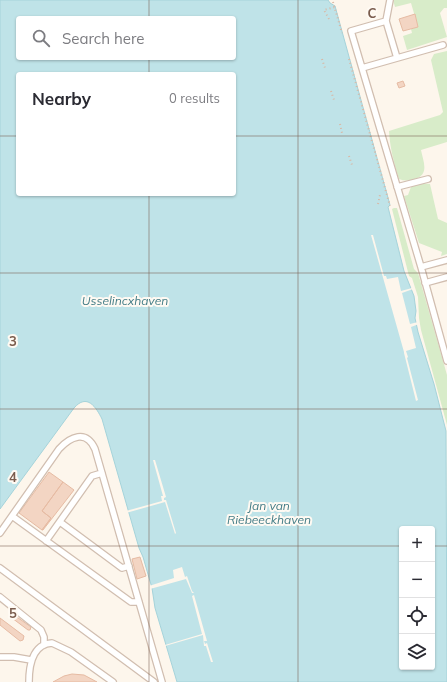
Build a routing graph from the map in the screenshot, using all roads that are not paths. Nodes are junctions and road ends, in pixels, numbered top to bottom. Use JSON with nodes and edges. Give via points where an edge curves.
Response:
{"nodes":[{"id":1,"x":390,"y":0,"type":"edge"},
{"id":2,"x":386,"y":21,"type":"junction"},
{"id":3,"x":443,"y":45,"type":"dead end"},
{"id":4,"x":397,"y":58,"type":"junction"},
{"id":5,"x":362,"y":68,"type":"junction"},
{"id":6,"x":428,"y":179,"type":"dead end"},
{"id":7,"x":397,"y":187,"type":"junction"},
{"id":8,"x":447,"y":260,"type":"edge"},
{"id":9,"x":422,"y":270,"type":"junction"},
{"id":10,"x":447,"y":277,"type":"edge"},
{"id":11,"x":425,"y":283,"type":"junction"},
{"id":12,"x":447,"y":361,"type":"edge"},
{"id":13,"x":102,"y":474,"type":"junction"},
{"id":14,"x":12,"y":516,"type":"junction"},
{"id":15,"x":60,"y":522,"type":"junction"},
{"id":16,"x":0,"y":533,"type":"edge"},
{"id":17,"x":46,"y":541,"type":"junction"},
{"id":18,"x":129,"y":566,"type":"junction"},
{"id":19,"x":0,"y":568,"type":"edge"},
{"id":20,"x":0,"y":597,"type":"edge"},
{"id":21,"x":139,"y":602,"type":"junction"},
{"id":22,"x":44,"y":645,"type":"junction"},
{"id":23,"x":0,"y":657,"type":"edge"},
{"id":24,"x":31,"y":660,"type":"junction"},
{"id":25,"x":29,"y":682,"type":"edge"},
{"id":26,"x":113,"y":682,"type":"edge"},
{"id":27,"x":154,"y":682,"type":"edge"},
{"id":28,"x":162,"y":682,"type":"edge"}],
"edges":[{"from":1,"to":2,"type":"lane"},
{"from":2,"to":4,"type":"lane"},
{"from":2,"to":5,"type":"lane","via":[[351,30]]},
{"from":3,"to":4,"type":"lane"},
{"from":4,"to":5,"type":"lane"},
{"from":5,"to":7,"type":"lane"},
{"from":6,"to":7,"type":"lane"},
{"from":7,"to":9,"type":"lane"},
{"from":8,"to":9,"type":"lane"},
{"from":9,"to":11,"type":"lane"},
{"from":10,"to":11,"type":"lane"},
{"from":11,"to":12,"type":"lane"},
{"from":13,"to":14,"type":"lane","via":[[91,442],[79,437],[69,439],[59,449]]},
{"from":13,"to":15,"type":"lane","via":[[92,476]]},
{"from":13,"to":18,"type":"lane"},
{"from":14,"to":16,"type":"lane"},
{"from":14,"to":17,"type":"lane"},
{"from":15,"to":17,"type":"lane"},
{"from":15,"to":18,"type":"lane","via":[[122,568]]},
{"from":17,"to":21,"type":"lane","via":[[130,602]]},
{"from":18,"to":21,"type":"lane"},
{"from":19,"to":27,"type":"lane"},
{"from":20,"to":22,"type":"lane","via":[[41,630]]},
{"from":21,"to":28,"type":"lane"},
{"from":22,"to":24,"type":"lane"},
{"from":22,"to":26,"type":"lane","via":[[56,644],[71,652]]},
{"from":23,"to":24,"type":"lane"},
{"from":24,"to":25,"type":"lane"}]}
